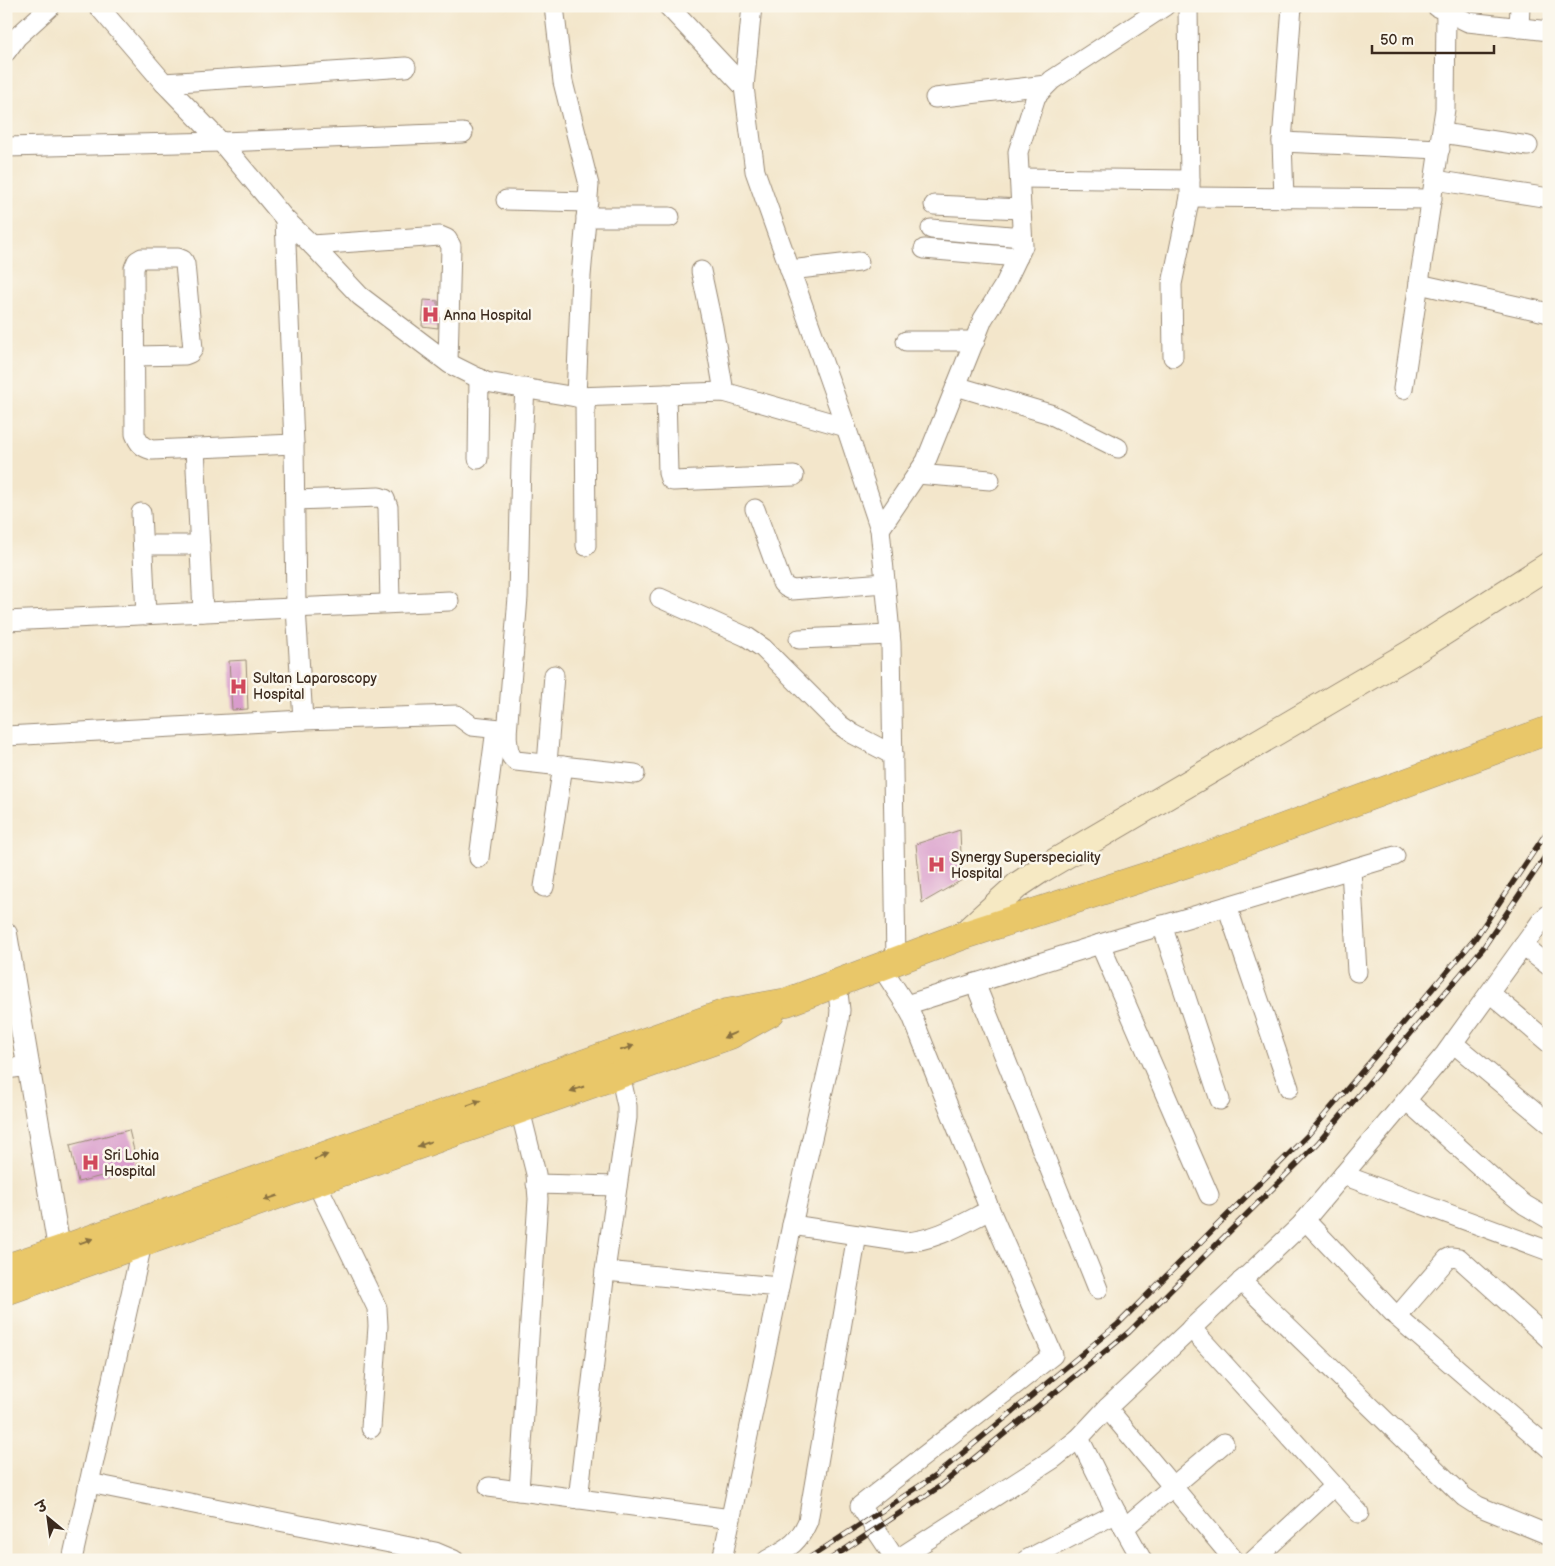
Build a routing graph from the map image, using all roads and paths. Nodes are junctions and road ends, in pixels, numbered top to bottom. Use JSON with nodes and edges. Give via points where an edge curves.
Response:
{"nodes":[{"id":1,"x":51,"y":6,"type":"edge"},
{"id":2,"x":98,"y":6,"type":"edge"},
{"id":3,"x":554,"y":6,"type":"edge"},
{"id":4,"x":668,"y":6,"type":"edge"},
{"id":5,"x":752,"y":6,"type":"edge"},
{"id":6,"x":1165,"y":6,"type":"edge"},
{"id":7,"x":1188,"y":6,"type":"edge"},
{"id":8,"x":1292,"y":6,"type":"edge"},
{"id":9,"x":1520,"y":6,"type":"edge"},
{"id":10,"x":1441,"y":9,"type":"edge"},
{"id":11,"x":1468,"y":14,"type":"edge"},
{"id":12,"x":1519,"y":28,"type":"junction"},
{"id":13,"x":1549,"y":31,"type":"edge"},
{"id":14,"x":6,"y":52,"type":"edge"},
{"id":15,"x":406,"y":66,"type":"dead end"},
{"id":16,"x":164,"y":83,"type":"junction"},
{"id":17,"x":1046,"y":85,"type":"junction"},
{"id":18,"x":744,"y":87,"type":"junction"},
{"id":19,"x":936,"y":98,"type":"dead end"},
{"id":20,"x":463,"y":133,"type":"dead end"},
{"id":21,"x":1441,"y":141,"type":"junction"},
{"id":22,"x":221,"y":142,"type":"junction"},
{"id":23,"x":1282,"y":142,"type":"junction"},
{"id":24,"x":1528,"y":146,"type":"dead end"},
{"id":25,"x":6,"y":147,"type":"edge"},
{"id":26,"x":1020,"y":178,"type":"junction"},
{"id":27,"x":1435,"y":180,"type":"junction"},
{"id":28,"x":1190,"y":188,"type":"junction"},
{"id":29,"x":1284,"y":198,"type":"junction"},
{"id":30,"x":1549,"y":198,"type":"edge"},
{"id":31,"x":1432,"y":199,"type":"junction"},
{"id":32,"x":506,"y":200,"type":"dead end"},
{"id":33,"x":934,"y":205,"type":"dead end"},
{"id":34,"x":587,"y":209,"type":"junction"},
{"id":35,"x":1021,"y":209,"type":"junction"},
{"id":36,"x":670,"y":217,"type":"dead end"},
{"id":37,"x":285,"y":219,"type":"junction"},
{"id":38,"x":931,"y":229,"type":"dead end"},
{"id":39,"x":1022,"y":237,"type":"junction"},
{"id":40,"x":312,"y":245,"type":"junction"},
{"id":41,"x":924,"y":249,"type":"dead end"},
{"id":42,"x":1018,"y":257,"type":"junction"},
{"id":43,"x":859,"y":262,"type":"dead end"},
{"id":44,"x":790,"y":270,"type":"junction"},
{"id":45,"x":701,"y":271,"type":"dead end"},
{"id":46,"x":1419,"y":284,"type":"junction"},
{"id":47,"x":1549,"y":313,"type":"edge"},
{"id":48,"x":906,"y":341,"type":"dead end"},
{"id":49,"x":975,"y":341,"type":"junction"},
{"id":50,"x":135,"y":356,"type":"junction"},
{"id":51,"x":1173,"y":357,"type":"dead end"},
{"id":52,"x":448,"y":362,"type":"junction"},
{"id":53,"x":478,"y":378,"type":"junction"},
{"id":54,"x":956,"y":386,"type":"junction"},
{"id":55,"x":525,"y":388,"type":"junction"},
{"id":56,"x":1403,"y":389,"type":"dead end"},
{"id":57,"x":724,"y":392,"type":"junction"},
{"id":58,"x":666,"y":394,"type":"junction"},
{"id":59,"x":580,"y":397,"type":"junction"},
{"id":60,"x":846,"y":427,"type":"junction"},
{"id":61,"x":294,"y":444,"type":"junction"},
{"id":62,"x":195,"y":448,"type":"junction"},
{"id":63,"x":1118,"y":448,"type":"dead end"},
{"id":64,"x":478,"y":459,"type":"dead end"},
{"id":65,"x":918,"y":474,"type":"junction"},
{"id":66,"x":794,"y":476,"type":"dead end"},
{"id":67,"x":990,"y":480,"type":"dead end"},
{"id":68,"x":295,"y":500,"type":"junction"},
{"id":69,"x":755,"y":509,"type":"dead end"},
{"id":70,"x":141,"y":513,"type":"dead end"},
{"id":71,"x":880,"y":529,"type":"junction"},
{"id":72,"x":143,"y":545,"type":"junction"},
{"id":73,"x":200,"y":545,"type":"junction"},
{"id":74,"x":586,"y":546,"type":"dead end"},
{"id":75,"x":1549,"y":565,"type":"edge"},
{"id":76,"x":885,"y":583,"type":"junction"},
{"id":77,"x":660,"y":598,"type":"dead end"},
{"id":78,"x":449,"y":600,"type":"dead end"},
{"id":79,"x":390,"y":603,"type":"junction"},
{"id":80,"x":296,"y":608,"type":"junction"},
{"id":81,"x":203,"y":612,"type":"junction"},
{"id":82,"x":146,"y":615,"type":"junction"},
{"id":83,"x":6,"y":621,"type":"edge"},
{"id":84,"x":890,"y":635,"type":"junction"},
{"id":85,"x":799,"y":640,"type":"dead end"},
{"id":86,"x":554,"y":675,"type":"dead end"},
{"id":87,"x":303,"y":720,"type":"junction"},
{"id":88,"x":1549,"y":730,"type":"edge"},
{"id":89,"x":501,"y":732,"type":"junction"},
{"id":90,"x":6,"y":736,"type":"edge"},
{"id":91,"x":893,"y":755,"type":"junction"},
{"id":92,"x":555,"y":765,"type":"junction"},
{"id":93,"x":635,"y":774,"type":"dead end"},
{"id":94,"x":1395,"y":856,"type":"dead end"},
{"id":95,"x":479,"y":858,"type":"dead end"},
{"id":96,"x":1351,"y":869,"type":"junction"},
{"id":97,"x":544,"y":887,"type":"dead end"},
{"id":98,"x":1227,"y":906,"type":"junction"},
{"id":99,"x":1549,"y":914,"type":"edge"},
{"id":100,"x":1162,"y":925,"type":"junction"},
{"id":101,"x":6,"y":934,"type":"edge"},
{"id":102,"x":962,"y":936,"type":"junction"},
{"id":103,"x":1100,"y":944,"type":"junction"},
{"id":104,"x":1523,"y":946,"type":"junction"},
{"id":105,"x":889,"y":965,"type":"junction"},
{"id":106,"x":1549,"y":966,"type":"edge"},
{"id":107,"x":1357,"y":972,"type":"dead end"},
{"id":108,"x":975,"y":983,"type":"junction"},
{"id":109,"x":837,"y":984,"type":"junction"},
{"id":110,"x":1490,"y":993,"type":"junction"},
{"id":111,"x":787,"y":1002,"type":"junction"},
{"id":112,"x":906,"y":1004,"type":"junction"},
{"id":113,"x":1453,"y":1043,"type":"junction"},
{"id":114,"x":1549,"y":1043,"type":"edge"},
{"id":115,"x":29,"y":1066,"type":"junction"},
{"id":116,"x":6,"y":1069,"type":"edge"},
{"id":117,"x":620,"y":1074,"type":"junction"},
{"id":118,"x":1289,"y":1088,"type":"dead end"},
{"id":119,"x":1220,"y":1100,"type":"dead end"},
{"id":120,"x":1406,"y":1100,"type":"junction"},
{"id":121,"x":520,"y":1110,"type":"junction"},
{"id":122,"x":1549,"y":1123,"type":"edge"},
{"id":123,"x":1343,"y":1175,"type":"junction"},
{"id":124,"x":316,"y":1182,"type":"junction"},
{"id":125,"x":536,"y":1184,"type":"junction"},
{"id":126,"x":617,"y":1186,"type":"junction"},
{"id":127,"x":1209,"y":1195,"type":"dead end"},
{"id":128,"x":990,"y":1210,"type":"junction"},
{"id":129,"x":1549,"y":1219,"type":"edge"},
{"id":130,"x":1305,"y":1220,"type":"junction"},
{"id":131,"x":792,"y":1225,"type":"junction"},
{"id":132,"x":857,"y":1235,"type":"junction"},
{"id":133,"x":142,"y":1244,"type":"junction"},
{"id":134,"x":1549,"y":1251,"type":"edge"},
{"id":135,"x":61,"y":1261,"type":"junction"},
{"id":136,"x":6,"y":1268,"type":"edge"},
{"id":137,"x":605,"y":1271,"type":"junction"},
{"id":138,"x":1241,"y":1281,"type":"junction"},
{"id":139,"x":779,"y":1287,"type":"junction"},
{"id":140,"x":1098,"y":1289,"type":"dead end"},
{"id":141,"x":6,"y":1291,"type":"edge"},
{"id":142,"x":1397,"y":1317,"type":"junction"},
{"id":143,"x":1192,"y":1328,"type":"junction"},
{"id":144,"x":1549,"y":1339,"type":"edge"},
{"id":145,"x":1106,"y":1408,"type":"junction"},
{"id":146,"x":371,"y":1428,"type":"dead end"},
{"id":147,"x":1079,"y":1438,"type":"junction"},
{"id":148,"x":1224,"y":1443,"type":"dead end"},
{"id":149,"x":1549,"y":1448,"type":"edge"},
{"id":150,"x":89,"y":1484,"type":"junction"},
{"id":151,"x":1173,"y":1486,"type":"junction"},
{"id":152,"x":1334,"y":1486,"type":"junction"},
{"id":153,"x":489,"y":1487,"type":"dead end"},
{"id":154,"x":518,"y":1491,"type":"junction"},
{"id":155,"x":578,"y":1499,"type":"junction"},
{"id":156,"x":1359,"y":1513,"type":"dead end"},
{"id":157,"x":731,"y":1519,"type":"junction"},
{"id":158,"x":1120,"y":1520,"type":"junction"},
{"id":159,"x":1549,"y":1535,"type":"edge"},
{"id":160,"x":72,"y":1560,"type":"edge"},
{"id":161,"x":454,"y":1560,"type":"edge"},
{"id":162,"x":722,"y":1560,"type":"edge"},
{"id":163,"x":767,"y":1560,"type":"edge"},
{"id":164,"x":896,"y":1560,"type":"edge"},
{"id":165,"x":1026,"y":1560,"type":"edge"},
{"id":166,"x":1142,"y":1560,"type":"edge"},
{"id":167,"x":1234,"y":1560,"type":"edge"},
{"id":168,"x":1254,"y":1560,"type":"edge"}],
"edges":[{"from":1,"to":14,"type":"street","via":[[17,37]]},
{"from":2,"to":16,"type":"street"},
{"from":3,"to":34,"type":"street","via":[[563,82],[589,185]]},
{"from":4,"to":18,"type":"street"},
{"from":5,"to":18,"type":"street"},
{"from":6,"to":17,"type":"street"},
{"from":7,"to":28,"type":"street"},
{"from":8,"to":23,"type":"street"},
{"from":9,"to":12,"type":"street"},
{"from":10,"to":11,"type":"street"},
{"from":10,"to":21,"type":"street","via":[[1445,109]]},
{"from":11,"to":12,"type":"street"},
{"from":12,"to":13,"type":"street"},
{"from":15,"to":16,"type":"street"},
{"from":16,"to":22,"type":"street"},
{"from":17,"to":19,"type":"street"},
{"from":17,"to":26,"type":"street","via":[[1036,96],[1018,152]]},
{"from":18,"to":44,"type":"street","via":[[755,171]]},
{"from":20,"to":22,"type":"street"},
{"from":21,"to":23,"type":"street"},
{"from":21,"to":24,"type":"street"},
{"from":21,"to":27,"type":"street"},
{"from":22,"to":25,"type":"street"},
{"from":22,"to":37,"type":"street"},
{"from":23,"to":29,"type":"street"},
{"from":26,"to":28,"type":"street"},
{"from":26,"to":35,"type":"street"},
{"from":27,"to":30,"type":"street"},
{"from":27,"to":31,"type":"street"},
{"from":28,"to":29,"type":"street"},
{"from":28,"to":51,"type":"street","via":[[1172,284]]},
{"from":29,"to":31,"type":"street"},
{"from":31,"to":46,"type":"street"},
{"from":32,"to":34,"type":"street"},
{"from":33,"to":35,"type":"street"},
{"from":34,"to":36,"type":"street"},
{"from":34,"to":59,"type":"street","via":[[581,276]]},
{"from":35,"to":39,"type":"street"},
{"from":37,"to":40,"type":"street"},
{"from":37,"to":61,"type":"street"},
{"from":38,"to":39,"type":"street"},
{"from":39,"to":42,"type":"street","via":[[1023,246]]},
{"from":40,"to":52,"type":"street","via":[[360,296]]},
{"from":40,"to":52,"type":"street","via":[[440,236],[447,239],[450,246]]},
{"from":41,"to":42,"type":"street"},
{"from":42,"to":49,"type":"street","via":[[983,319]]},
{"from":43,"to":44,"type":"street"},
{"from":44,"to":60,"type":"street"},
{"from":45,"to":57,"type":"street"},
{"from":46,"to":47,"type":"street"},
{"from":46,"to":56,"type":"street"},
{"from":48,"to":49,"type":"street"},
{"from":49,"to":54,"type":"street"},
{"from":50,"to":50,"type":"street","via":[[134,268],[137,261],[142,258],[178,258],[185,264],[193,350],[185,355]]},
{"from":50,"to":62,"type":"street","via":[[135,434],[138,441],[152,450]]},
{"from":52,"to":53,"type":"street"},
{"from":53,"to":55,"type":"street"},
{"from":53,"to":64,"type":"street"},
{"from":54,"to":63,"type":"street","via":[[1050,414]]},
{"from":54,"to":65,"type":"street"},
{"from":55,"to":59,"type":"street"},
{"from":55,"to":89,"type":"street","via":[[518,597]]},
{"from":57,"to":58,"type":"street"},
{"from":57,"to":60,"type":"street"},
{"from":58,"to":59,"type":"street"},
{"from":58,"to":66,"type":"street","via":[[668,473],[673,481]]},
{"from":59,"to":74,"type":"street"},
{"from":60,"to":71,"type":"street"},
{"from":61,"to":62,"type":"street"},
{"from":61,"to":68,"type":"street"},
{"from":62,"to":73,"type":"street"},
{"from":65,"to":67,"type":"street"},
{"from":65,"to":71,"type":"street"},
{"from":68,"to":79,"type":"street","via":[[384,499],[388,507]]},
{"from":68,"to":80,"type":"street"},
{"from":69,"to":76,"type":"street","via":[[786,587],[792,590]]},
{"from":70,"to":72,"type":"street"},
{"from":71,"to":76,"type":"street"},
{"from":72,"to":73,"type":"street"},
{"from":72,"to":82,"type":"street"},
{"from":73,"to":81,"type":"street"},
{"from":75,"to":102,"type":"main road","via":[[1411,653],[1039,871],[1018,885]]},
{"from":76,"to":84,"type":"street"},
{"from":77,"to":91,"type":"street","via":[[747,637],[763,648],[840,725]]},
{"from":78,"to":79,"type":"street"},
{"from":79,"to":80,"type":"street"},
{"from":80,"to":81,"type":"street"},
{"from":80,"to":87,"type":"street"},
{"from":81,"to":82,"type":"street"},
{"from":82,"to":83,"type":"street"},
{"from":84,"to":85,"type":"street"},
{"from":84,"to":91,"type":"street"},
{"from":86,"to":92,"type":"street"},
{"from":87,"to":89,"type":"street","via":[[457,715],[472,726]]},
{"from":87,"to":90,"type":"street"},
{"from":88,"to":102,"type":"main road","via":[[1188,862]]},
{"from":89,"to":92,"type":"street","via":[[511,758]]},
{"from":89,"to":95,"type":"street"},
{"from":91,"to":105,"type":"street"},
{"from":92,"to":93,"type":"street"},
{"from":92,"to":97,"type":"street"},
{"from":94,"to":96,"type":"street"},
{"from":96,"to":98,"type":"street"},
{"from":96,"to":107,"type":"street"},
{"from":98,"to":100,"type":"street"},
{"from":98,"to":118,"type":"street"},
{"from":99,"to":104,"type":"street"},
{"from":100,"to":103,"type":"street"},
{"from":100,"to":119,"type":"street"},
{"from":101,"to":115,"type":"street"},
{"from":102,"to":105,"type":"main road"},
{"from":103,"to":108,"type":"street"},
{"from":103,"to":127,"type":"street"},
{"from":104,"to":106,"type":"street"},
{"from":104,"to":110,"type":"street"},
{"from":105,"to":109,"type":"main road"},
{"from":105,"to":112,"type":"street"},
{"from":108,"to":112,"type":"street"},
{"from":108,"to":140,"type":"street"},
{"from":109,"to":111,"type":"main road"},
{"from":109,"to":131,"type":"street","via":[[839,1021]]},
{"from":110,"to":113,"type":"street"},
{"from":110,"to":114,"type":"street"},
{"from":111,"to":117,"type":"main road","one_way":true,"via":[[730,1035]]},
{"from":135,"to":111,"type":"main road","one_way":true,"via":[[726,1013]]},
{"from":112,"to":128,"type":"street"},
{"from":113,"to":120,"type":"street"},
{"from":113,"to":122,"type":"street"},
{"from":115,"to":116,"type":"street"},
{"from":115,"to":135,"type":"street"},
{"from":117,"to":121,"type":"main road","one_way":true},
{"from":117,"to":126,"type":"street","via":[[627,1112]]},
{"from":120,"to":123,"type":"street"},
{"from":120,"to":129,"type":"street","via":[[1506,1190]]},
{"from":121,"to":124,"type":"main road","one_way":true},
{"from":121,"to":125,"type":"street"},
{"from":123,"to":130,"type":"street"},
{"from":123,"to":134,"type":"street"},
{"from":124,"to":133,"type":"main road","one_way":true},
{"from":124,"to":146,"type":"street","via":[[377,1308]]},
{"from":125,"to":126,"type":"street"},
{"from":125,"to":154,"type":"street","via":[[538,1199]]},
{"from":126,"to":137,"type":"street"},
{"from":128,"to":132,"type":"street","via":[[918,1242]]},
{"from":128,"to":164,"type":"street","via":[[1053,1355],[860,1506]]},
{"from":130,"to":138,"type":"street"},
{"from":130,"to":142,"type":"street"},
{"from":131,"to":132,"type":"street"},
{"from":131,"to":139,"type":"street"},
{"from":132,"to":163,"type":"street","via":[[808,1521],[793,1545]]},
{"from":133,"to":135,"type":"main road"},
{"from":133,"to":150,"type":"street"},
{"from":135,"to":136,"type":"main road"},
{"from":135,"to":141,"type":"main road"},
{"from":137,"to":139,"type":"street"},
{"from":137,"to":155,"type":"street"},
{"from":138,"to":143,"type":"street"},
{"from":138,"to":159,"type":"street","via":[[1464,1497],[1478,1506]]},
{"from":139,"to":157,"type":"street"},
{"from":142,"to":144,"type":"street","via":[[1447,1259],[1455,1257]]},
{"from":142,"to":149,"type":"street"},
{"from":143,"to":145,"type":"street"},
{"from":143,"to":152,"type":"street"},
{"from":145,"to":147,"type":"street"},
{"from":145,"to":151,"type":"street"},
{"from":147,"to":158,"type":"street"},
{"from":147,"to":164,"type":"street","via":[[1035,1472]]},
{"from":148,"to":151,"type":"street"},
{"from":150,"to":160,"type":"street"},
{"from":150,"to":161,"type":"street","via":[[435,1552]]},
{"from":151,"to":158,"type":"street"},
{"from":151,"to":167,"type":"street"},
{"from":152,"to":156,"type":"street"},
{"from":152,"to":168,"type":"street"},
{"from":153,"to":154,"type":"street"},
{"from":154,"to":155,"type":"street"},
{"from":155,"to":157,"type":"street"},
{"from":157,"to":162,"type":"street"},
{"from":158,"to":165,"type":"street"},
{"from":158,"to":166,"type":"street"}]}
